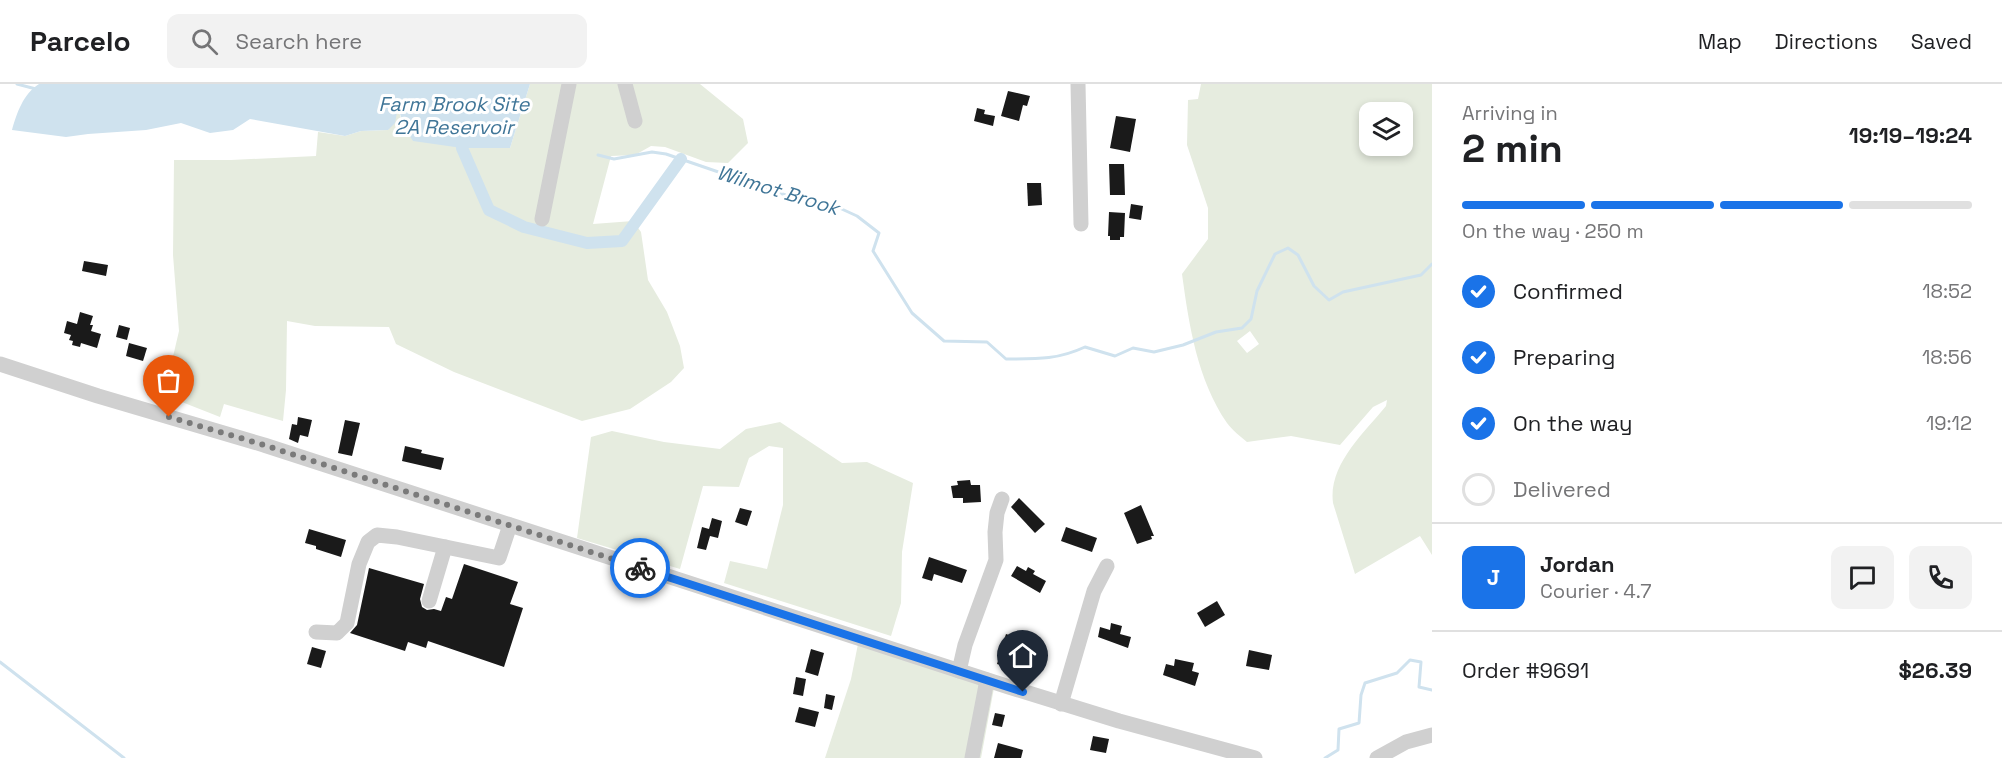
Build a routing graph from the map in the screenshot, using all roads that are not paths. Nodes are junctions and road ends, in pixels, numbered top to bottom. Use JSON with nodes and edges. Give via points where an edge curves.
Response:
{"nodes":[{"id":1,"x":569,"y":84,"type":"edge"},
{"id":2,"x":625,"y":84,"type":"edge"},
{"id":3,"x":1078,"y":84,"type":"edge"},
{"id":4,"x":635,"y":121,"type":"dead end"},
{"id":5,"x":542,"y":219,"type":"dead end"},
{"id":6,"x":1081,"y":224,"type":"dead end"},
{"id":7,"x":0,"y":364,"type":"edge"},
{"id":8,"x":1002,"y":499,"type":"dead end"},
{"id":9,"x":510,"y":525,"type":"junction"},
{"id":10,"x":445,"y":547,"type":"junction"},
{"id":11,"x":1107,"y":566,"type":"dead end"},
{"id":12,"x":429,"y":601,"type":"dead end"},
{"id":13,"x":316,"y":632,"type":"dead end"},
{"id":14,"x":958,"y":671,"type":"junction"},
{"id":15,"x":987,"y":680,"type":"junction"},
{"id":16,"x":1061,"y":704,"type":"junction"},
{"id":17,"x":1432,"y":735,"type":"edge"},
{"id":18,"x":972,"y":758,"type":"edge"},
{"id":19,"x":1255,"y":758,"type":"edge"},
{"id":20,"x":1377,"y":758,"type":"edge"}],
"edges":[{"from":1,"to":5,"type":"street"},
{"from":2,"to":4,"type":"street"},
{"from":3,"to":6,"type":"street"},
{"from":7,"to":9,"type":"street"},
{"from":8,"to":14,"type":"street","via":[[995,532],[996,560]]},
{"from":9,"to":10,"type":"street","via":[[499,558]]},
{"from":9,"to":14,"type":"street"},
{"from":10,"to":12,"type":"street"},
{"from":10,"to":13,"type":"street","via":[[376,535],[368,542],[359,564],[347,623],[338,633]]},
{"from":11,"to":16,"type":"street","via":[[1094,591]]},
{"from":14,"to":15,"type":"street"},
{"from":15,"to":16,"type":"street"},
{"from":15,"to":18,"type":"street"},
{"from":16,"to":19,"type":"street"},
{"from":17,"to":20,"type":"street","via":[[1406,742]]}]}
